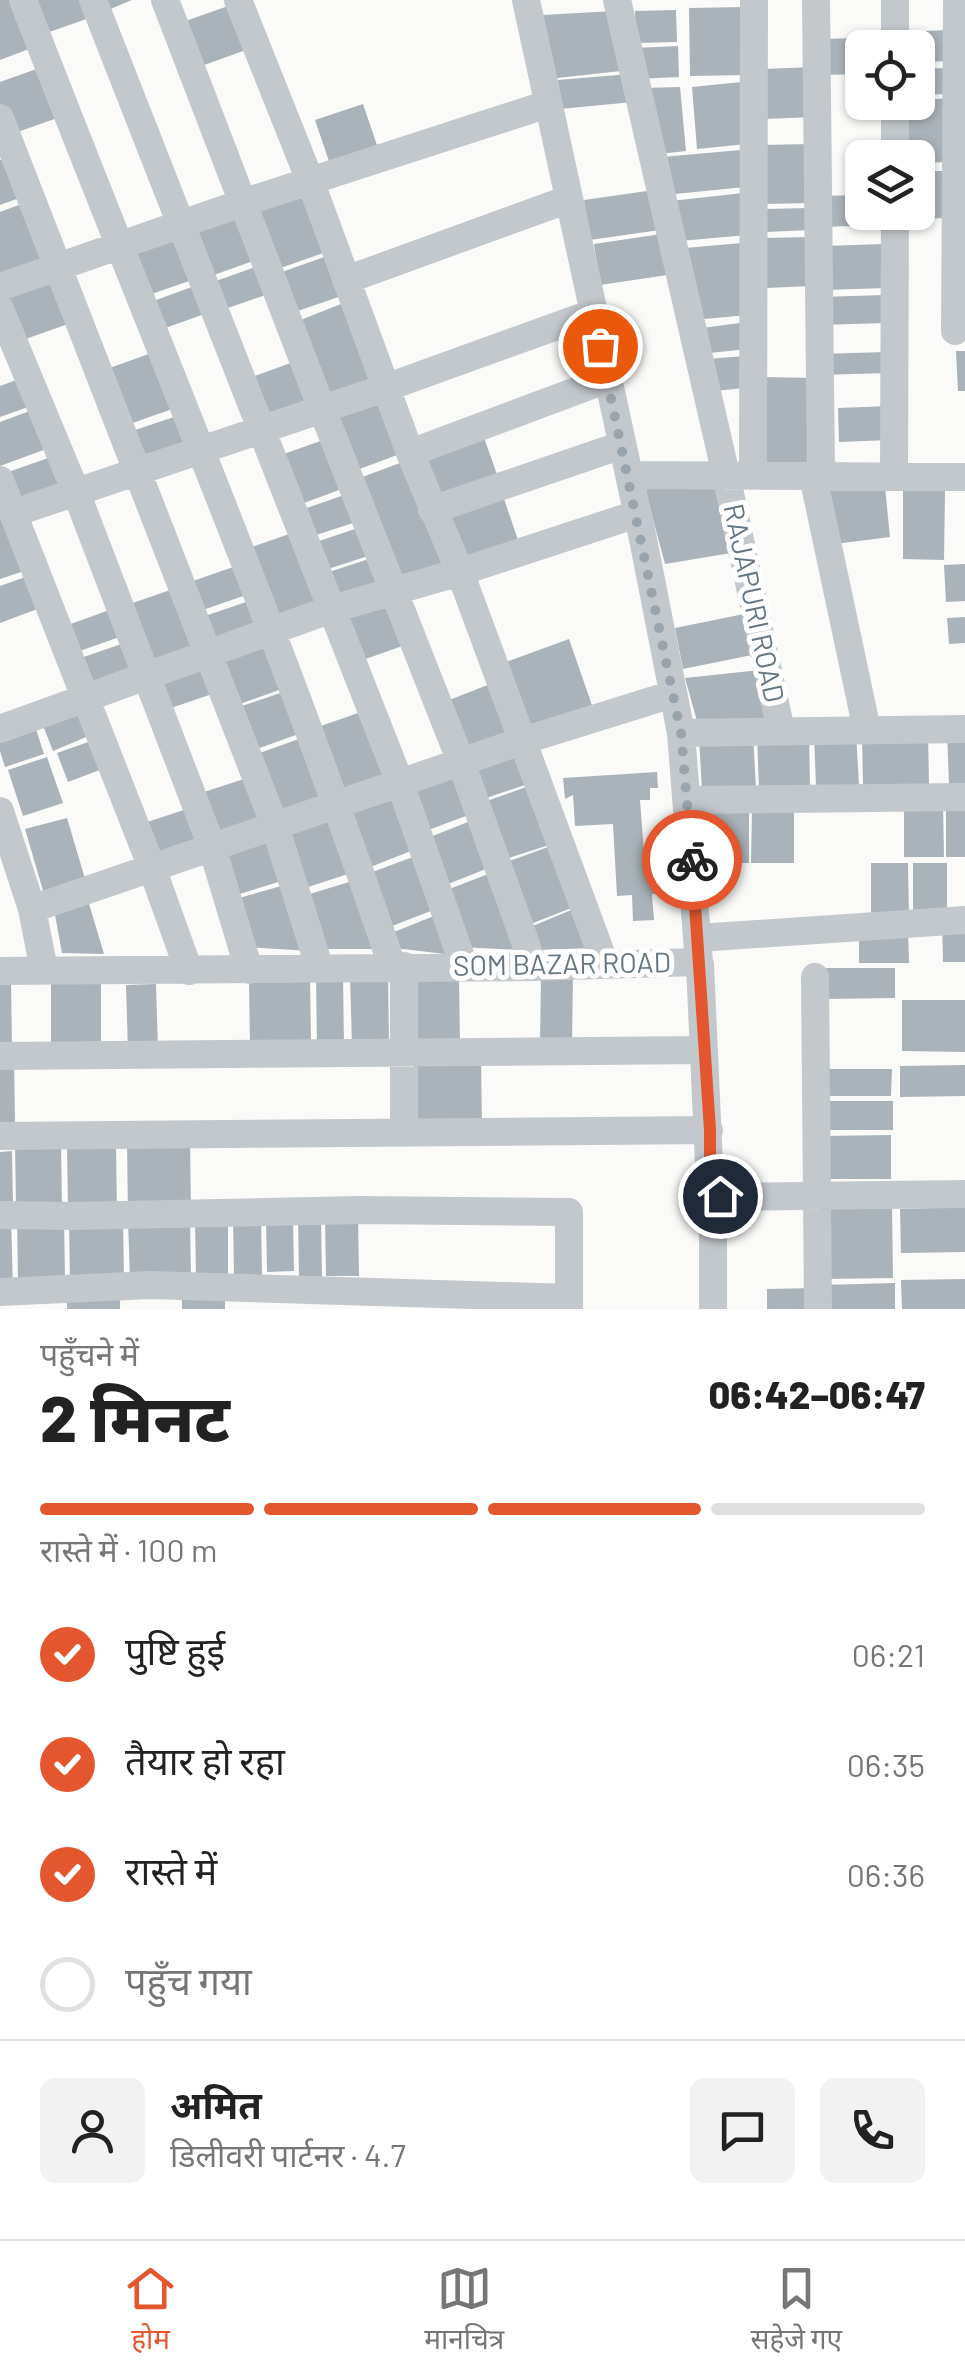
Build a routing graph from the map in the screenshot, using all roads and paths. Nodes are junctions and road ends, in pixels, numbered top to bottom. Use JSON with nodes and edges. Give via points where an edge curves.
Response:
{"nodes":[{"id":1,"x":23,"y":0,"type":"edge"},
{"id":2,"x":93,"y":0,"type":"edge"},
{"id":3,"x":166,"y":0,"type":"edge"},
{"id":4,"x":238,"y":0,"type":"edge"},
{"id":5,"x":526,"y":0,"type":"edge"},
{"id":6,"x":617,"y":0,"type":"edge"},
{"id":7,"x":754,"y":0,"type":"edge"},
{"id":8,"x":816,"y":0,"type":"edge"},
{"id":9,"x":895,"y":0,"type":"edge"},
{"id":10,"x":957,"y":0,"type":"edge"},
{"id":11,"x":895,"y":30,"type":"edge"},
{"id":12,"x":548,"y":104,"type":"junction"},
{"id":13,"x":0,"y":118,"type":"edge"},
{"id":14,"x":311,"y":183,"type":"junction"},
{"id":15,"x":569,"y":199,"type":"junction"},
{"id":16,"x":245,"y":202,"type":"junction"},
{"id":17,"x":182,"y":224,"type":"junction"},
{"id":18,"x":894,"y":230,"type":"edge"},
{"id":19,"x":118,"y":246,"type":"junction"},
{"id":20,"x":56,"y":268,"type":"junction"},
{"id":21,"x":346,"y":280,"type":"junction"},
{"id":22,"x":0,"y":288,"type":"edge"},
{"id":23,"x":0,"y":308,"type":"edge"},
{"id":24,"x":593,"y":313,"type":"junction"},
{"id":25,"x":955,"y":331,"type":"dead end"},
{"id":26,"x":608,"y":380,"type":"junction"},
{"id":27,"x":388,"y":387,"type":"junction"},
{"id":28,"x":322,"y":409,"type":"junction"},
{"id":29,"x":260,"y":430,"type":"junction"},
{"id":30,"x":622,"y":445,"type":"junction"},
{"id":31,"x":200,"y":450,"type":"junction"},
{"id":32,"x":410,"y":453,"type":"junction"},
{"id":33,"x":139,"y":471,"type":"junction"},
{"id":34,"x":629,"y":475,"type":"junction"},
{"id":35,"x":740,"y":475,"type":"junction"},
{"id":36,"x":817,"y":476,"type":"junction"},
{"id":37,"x":894,"y":476,"type":"junction"},
{"id":38,"x":965,"y":476,"type":"edge"},
{"id":39,"x":0,"y":480,"type":"edge"},
{"id":40,"x":76,"y":492,"type":"junction"},
{"id":41,"x":432,"y":510,"type":"junction"},
{"id":42,"x":14,"y":513,"type":"junction"},
{"id":43,"x":637,"y":514,"type":"junction"},
{"id":44,"x":460,"y":572,"type":"junction"},
{"id":45,"x":393,"y":590,"type":"junction"},
{"id":46,"x":332,"y":609,"type":"junction"},
{"id":47,"x":272,"y":630,"type":"junction"},
{"id":48,"x":208,"y":654,"type":"junction"},
{"id":49,"x":147,"y":676,"type":"junction"},
{"id":50,"x":673,"y":694,"type":"junction"},
{"id":51,"x":85,"y":698,"type":"junction"},
{"id":52,"x":0,"y":729,"type":"edge"},
{"id":53,"x":965,"y":729,"type":"edge"},
{"id":54,"x":867,"y":730,"type":"junction"},
{"id":55,"x":781,"y":731,"type":"junction"},
{"id":56,"x":681,"y":733,"type":"junction"},
{"id":57,"x":522,"y":742,"type":"junction"},
{"id":58,"x":461,"y":762,"type":"junction"},
{"id":59,"x":400,"y":783,"type":"junction"},
{"id":60,"x":965,"y":797,"type":"edge"},
{"id":61,"x":688,"y":800,"type":"junction"},
{"id":62,"x":338,"y":804,"type":"junction"},
{"id":63,"x":0,"y":811,"type":"edge"},
{"id":64,"x":275,"y":826,"type":"junction"},
{"id":65,"x":212,"y":847,"type":"junction"},
{"id":66,"x":152,"y":868,"type":"junction"},
{"id":67,"x":32,"y":909,"type":"junction"},
{"id":68,"x":965,"y":920,"type":"edge"},
{"id":69,"x":698,"y":951,"type":"junction"},
{"id":70,"x":605,"y":964,"type":"junction"},
{"id":71,"x":398,"y":966,"type":"junction"},
{"id":72,"x":464,"y":966,"type":"junction"},
{"id":73,"x":534,"y":967,"type":"junction"},
{"id":74,"x":320,"y":969,"type":"junction"},
{"id":75,"x":44,"y":970,"type":"junction"},
{"id":76,"x":249,"y":970,"type":"junction"},
{"id":77,"x":0,"y":971,"type":"edge"},
{"id":78,"x":189,"y":971,"type":"junction"},
{"id":79,"x":814,"y":976,"type":"dead end"},
{"id":80,"x":404,"y":1050,"type":"junction"},
{"id":81,"x":704,"y":1050,"type":"junction"},
{"id":82,"x":0,"y":1056,"type":"edge"},
{"id":83,"x":710,"y":1130,"type":"junction"},
{"id":84,"x":404,"y":1133,"type":"junction"},
{"id":85,"x":0,"y":1136,"type":"edge"},
{"id":86,"x":965,"y":1194,"type":"edge"},
{"id":87,"x":818,"y":1195,"type":"junction"},
{"id":88,"x":716,"y":1196,"type":"junction"},
{"id":89,"x":0,"y":1215,"type":"edge"},
{"id":90,"x":0,"y":1292,"type":"edge"},
{"id":91,"x":176,"y":1298,"type":"edge"},
{"id":92,"x":55,"y":1299,"type":"edge"},
{"id":93,"x":230,"y":1299,"type":"edge"},
{"id":94,"x":569,"y":1304,"type":"edge"},
{"id":95,"x":713,"y":1309,"type":"edge"},
{"id":96,"x":818,"y":1309,"type":"edge"}],
"edges":[{"from":1,"to":19,"type":"street"},
{"from":2,"to":17,"type":"street"},
{"from":3,"to":16,"type":"street"},
{"from":4,"to":14,"type":"street"},
{"from":5,"to":12,"type":"street"},
{"from":6,"to":35,"type":"street"},
{"from":7,"to":35,"type":"street"},
{"from":8,"to":36,"type":"street"},
{"from":9,"to":11,"type":"street"},
{"from":10,"to":25,"type":"street"},
{"from":12,"to":14,"type":"street"},
{"from":12,"to":15,"type":"street"},
{"from":13,"to":20,"type":"street"},
{"from":14,"to":16,"type":"street"},
{"from":14,"to":21,"type":"street"},
{"from":15,"to":21,"type":"street"},
{"from":15,"to":24,"type":"street"},
{"from":16,"to":17,"type":"street"},
{"from":16,"to":28,"type":"street"},
{"from":17,"to":19,"type":"street"},
{"from":17,"to":29,"type":"street"},
{"from":18,"to":37,"type":"street"},
{"from":19,"to":20,"type":"street"},
{"from":19,"to":31,"type":"street"},
{"from":20,"to":22,"type":"street"},
{"from":20,"to":33,"type":"street"},
{"from":21,"to":27,"type":"street"},
{"from":23,"to":40,"type":"street"},
{"from":24,"to":26,"type":"street"},
{"from":24,"to":27,"type":"street"},
{"from":26,"to":30,"type":"street"},
{"from":26,"to":32,"type":"street"},
{"from":27,"to":28,"type":"street"},
{"from":27,"to":32,"type":"street"},
{"from":28,"to":29,"type":"street"},
{"from":28,"to":45,"type":"street"},
{"from":29,"to":31,"type":"street"},
{"from":29,"to":46,"type":"street"},
{"from":30,"to":34,"type":"street"},
{"from":30,"to":41,"type":"street"},
{"from":31,"to":33,"type":"street"},
{"from":31,"to":47,"type":"street"},
{"from":32,"to":41,"type":"street"},
{"from":33,"to":40,"type":"street"},
{"from":33,"to":48,"type":"street"},
{"from":34,"to":35,"type":"street"},
{"from":34,"to":43,"type":"street"},
{"from":35,"to":36,"type":"street"},
{"from":35,"to":55,"type":"street","name":"RAJAPURI ROAD"},
{"from":36,"to":37,"type":"street"},
{"from":36,"to":54,"type":"street"},
{"from":37,"to":38,"type":"street"},
{"from":39,"to":42,"type":"street"},
{"from":40,"to":42,"type":"street"},
{"from":40,"to":49,"type":"street"},
{"from":41,"to":44,"type":"street"},
{"from":42,"to":51,"type":"street"},
{"from":43,"to":44,"type":"street"},
{"from":43,"to":50,"type":"street"},
{"from":44,"to":45,"type":"street"},
{"from":44,"to":57,"type":"street"},
{"from":45,"to":46,"type":"street"},
{"from":45,"to":58,"type":"street"},
{"from":46,"to":47,"type":"street"},
{"from":46,"to":59,"type":"street"},
{"from":47,"to":48,"type":"street"},
{"from":47,"to":62,"type":"street"},
{"from":48,"to":49,"type":"street"},
{"from":48,"to":64,"type":"street"},
{"from":49,"to":51,"type":"street"},
{"from":49,"to":65,"type":"street"},
{"from":50,"to":56,"type":"street"},
{"from":50,"to":57,"type":"street"},
{"from":51,"to":52,"type":"street"},
{"from":51,"to":66,"type":"street"},
{"from":53,"to":54,"type":"street"},
{"from":54,"to":55,"type":"street"},
{"from":55,"to":56,"type":"street"},
{"from":56,"to":61,"type":"street"},
{"from":57,"to":58,"type":"street"},
{"from":57,"to":70,"type":"street"},
{"from":58,"to":59,"type":"street"},
{"from":58,"to":73,"type":"street"},
{"from":59,"to":62,"type":"street"},
{"from":59,"to":72,"type":"street"},
{"from":60,"to":61,"type":"street"},
{"from":61,"to":69,"type":"street"},
{"from":62,"to":64,"type":"street"},
{"from":62,"to":71,"type":"street"},
{"from":63,"to":67,"type":"street"},
{"from":64,"to":65,"type":"street"},
{"from":64,"to":74,"type":"street"},
{"from":65,"to":66,"type":"street"},
{"from":65,"to":76,"type":"street"},
{"from":66,"to":67,"type":"street"},
{"from":66,"to":78,"type":"street"},
{"from":67,"to":75,"type":"street"},
{"from":68,"to":69,"type":"street"},
{"from":69,"to":70,"type":"street","name":"SOM BAZAR ROAD"},
{"from":69,"to":81,"type":"street","name":"SOM BAZAR ROAD"},
{"from":70,"to":73,"type":"street","name":"SOM BAZAR ROAD"},
{"from":71,"to":72,"type":"street","name":"SOM BAZAR ROAD"},
{"from":71,"to":74,"type":"street","name":"SOM BAZAR ROAD"},
{"from":71,"to":80,"type":"street"},
{"from":72,"to":73,"type":"street","name":"SOM BAZAR ROAD"},
{"from":74,"to":76,"type":"street","name":"SOM BAZAR ROAD"},
{"from":75,"to":77,"type":"street","name":"SOM BAZAR ROAD"},
{"from":75,"to":78,"type":"street","name":"SOM BAZAR ROAD"},
{"from":76,"to":78,"type":"street","name":"SOM BAZAR ROAD"},
{"from":79,"to":87,"type":"street"},
{"from":80,"to":81,"type":"street"},
{"from":80,"to":82,"type":"street"},
{"from":80,"to":84,"type":"street"},
{"from":81,"to":83,"type":"street","name":"SOM BAZAR ROAD"},
{"from":83,"to":84,"type":"street"},
{"from":83,"to":88,"type":"street","name":"SOM BAZAR ROAD","via":[[710,1187]]},
{"from":84,"to":85,"type":"street"},
{"from":86,"to":87,"type":"street"},
{"from":87,"to":88,"type":"street"},
{"from":87,"to":96,"type":"street"},
{"from":88,"to":95,"type":"street","name":"SOM BAZAR ROAD"},
{"from":89,"to":94,"type":"street","via":[[569,1212]]},
{"from":90,"to":92,"type":"street"},
{"from":91,"to":92,"type":"street"},
{"from":91,"to":93,"type":"street"},
{"from":93,"to":94,"type":"street"}]}
